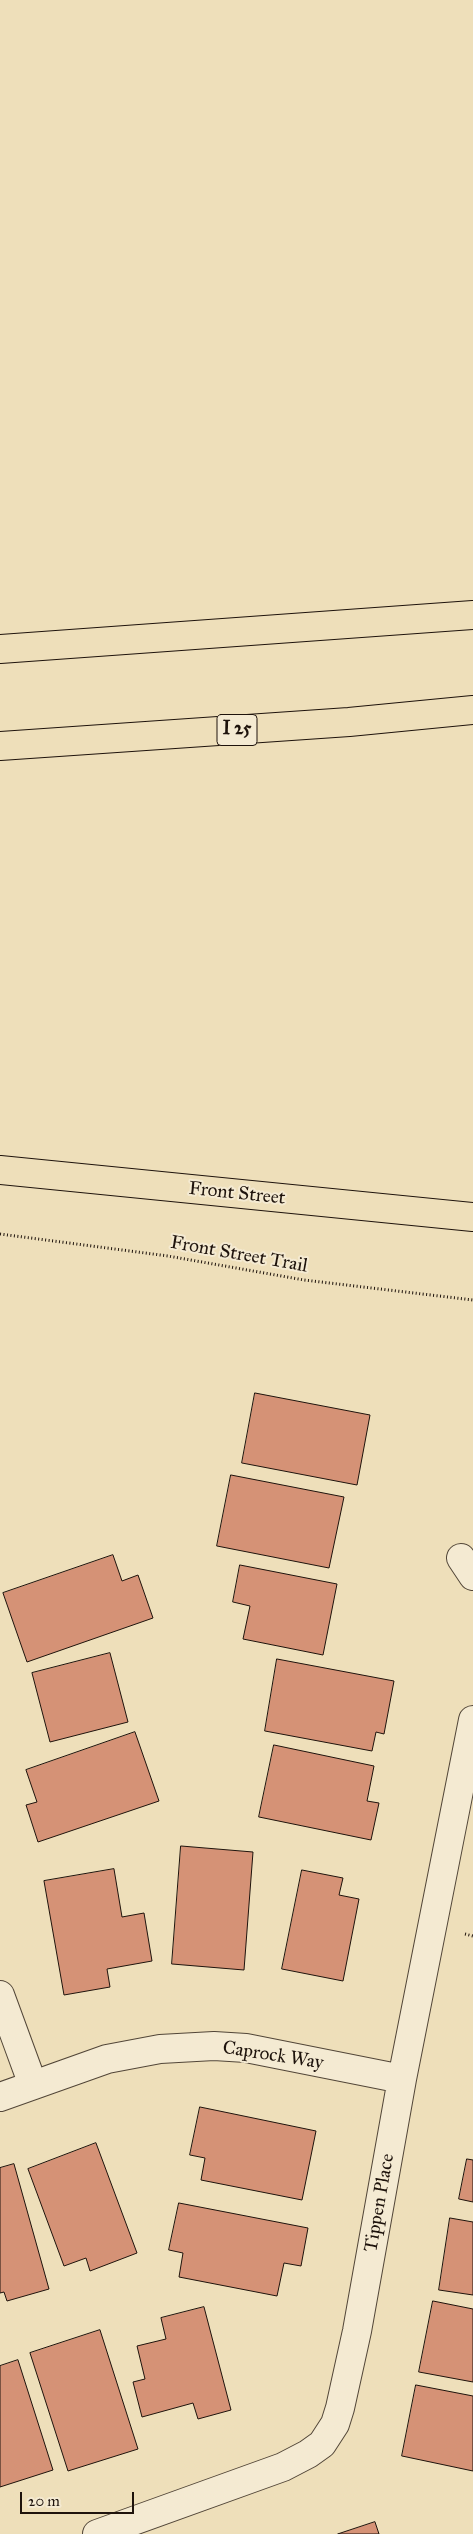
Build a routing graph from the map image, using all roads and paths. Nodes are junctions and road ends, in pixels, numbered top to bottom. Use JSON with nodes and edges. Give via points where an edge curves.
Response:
{"nodes":[{"id":1,"x":473,"y":615,"type":"edge"},
{"id":2,"x":0,"y":649,"type":"edge"},
{"id":3,"x":473,"y":710,"type":"edge"},
{"id":4,"x":0,"y":746,"type":"edge"},
{"id":5,"x":0,"y":1170,"type":"edge"},
{"id":6,"x":473,"y":1217,"type":"edge"},
{"id":7,"x":0,"y":1234,"type":"edge"},
{"id":8,"x":473,"y":1300,"type":"edge"},
{"id":9,"x":473,"y":1720,"type":"edge"},
{"id":10,"x":464,"y":1934,"type":"dead end"},
{"id":11,"x":473,"y":1936,"type":"edge"},
{"id":12,"x":0,"y":1995,"type":"edge"},
{"id":13,"x":402,"y":2079,"type":"junction"},
{"id":14,"x":33,"y":2085,"type":"junction"},
{"id":15,"x":0,"y":2097,"type":"edge"},
{"id":16,"x":97,"y":2534,"type":"edge"}],
"edges":[{"from":1,"to":2,"type":"main road"},
{"from":3,"to":4,"type":"main road","number":"I 25"},
{"from":5,"to":6,"type":"main road","name":"Front Street"},
{"from":7,"to":8,"type":"path","name":"Front Street Trail","via":[[168,1256],[304,1280]]},
{"from":9,"to":13,"type":"street","name":"Tippen Place"},
{"from":10,"to":11,"type":"path"},
{"from":12,"to":14,"type":"street"},
{"from":13,"to":14,"type":"street","name":"Caprock Way","via":[[282,2054],[214,2046],[160,2049],[107,2059]]},
{"from":13,"to":16,"type":"street","name":"Tippen Place","via":[[357,2331],[340,2408],[330,2434],[308,2454],[283,2467]]},
{"from":14,"to":15,"type":"street","name":"Caprock Way"}]}
